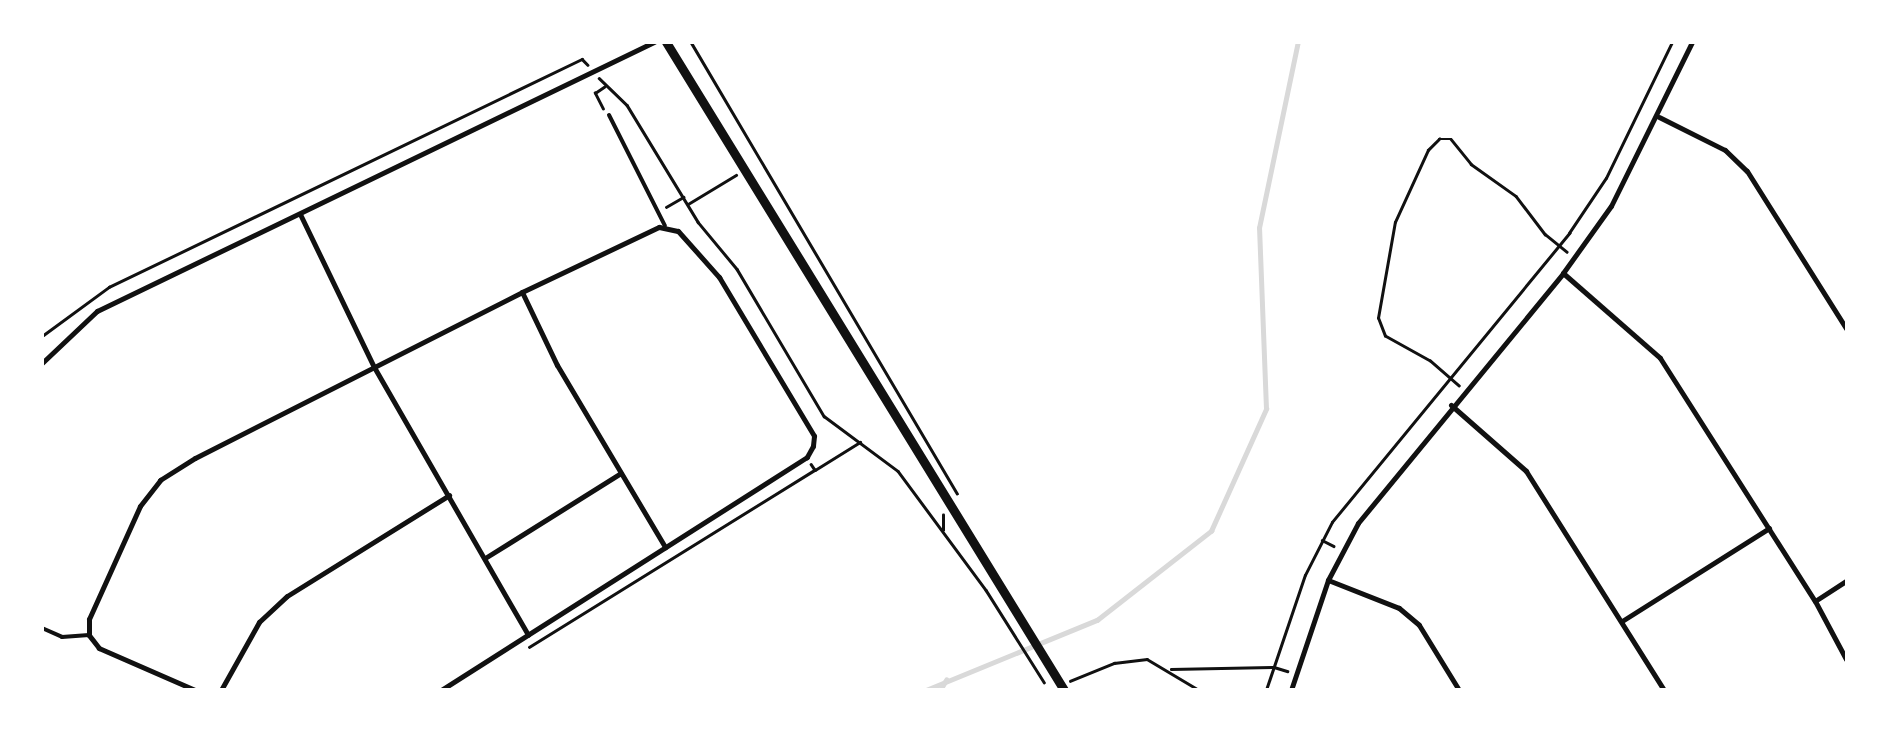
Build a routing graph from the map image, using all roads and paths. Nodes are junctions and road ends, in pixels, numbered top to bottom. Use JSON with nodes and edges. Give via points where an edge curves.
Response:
{"nodes":[{"id":1,"x":654,"y":42,"type":"edge"},
{"id":2,"x":666,"y":42,"type":"edge"},
{"id":3,"x":692,"y":42,"type":"edge"},
{"id":4,"x":1672,"y":42,"type":"edge"},
{"id":5,"x":1692,"y":42,"type":"edge"},
{"id":6,"x":596,"y":71,"type":"junction"},
{"id":7,"x":604,"y":87,"type":"junction"},
{"id":8,"x":609,"y":115,"type":"joint"},
{"id":9,"x":1658,"y":117,"type":"junction"},
{"id":10,"x":743,"y":171,"type":"junction"},
{"id":11,"x":683,"y":197,"type":"junction"},
{"id":12,"x":688,"y":204,"type":"junction"},
{"id":13,"x":658,"y":211,"type":"junction"},
{"id":14,"x":300,"y":214,"type":"junction"},
{"id":15,"x":665,"y":226,"type":"junction"},
{"id":16,"x":1560,"y":244,"type":"junction"},
{"id":17,"x":1563,"y":273,"type":"junction"},
{"id":18,"x":522,"y":292,"type":"junction"},
{"id":19,"x":1846,"y":328,"type":"edge"},
{"id":20,"x":42,"y":336,"type":"edge"},
{"id":21,"x":42,"y":363,"type":"edge"},
{"id":22,"x":374,"y":367,"type":"junction"},
{"id":23,"x":1450,"y":379,"type":"junction"},
{"id":24,"x":1464,"y":390,"type":"junction"},
{"id":25,"x":1451,"y":405,"type":"junction"},
{"id":26,"x":860,"y":442,"type":"junction"},
{"id":27,"x":807,"y":457,"type":"junction"},
{"id":28,"x":815,"y":470,"type":"junction"},
{"id":29,"x":621,"y":473,"type":"junction"},
{"id":30,"x":449,"y":495,"type":"junction"},
{"id":31,"x":959,"y":498,"type":"dead end"},
{"id":32,"x":1769,"y":528,"type":"junction"},
{"id":33,"x":1322,"y":540,"type":"junction"},
{"id":34,"x":665,"y":547,"type":"junction"},
{"id":35,"x":1343,"y":551,"type":"junction"},
{"id":36,"x":486,"y":558,"type":"junction"},
{"id":37,"x":1328,"y":580,"type":"junction"},
{"id":38,"x":1846,"y":581,"type":"edge"},
{"id":39,"x":1815,"y":601,"type":"junction"},
{"id":40,"x":1622,"y":621,"type":"junction"},
{"id":41,"x":42,"y":628,"type":"edge"},
{"id":42,"x":89,"y":635,"type":"junction"},
{"id":43,"x":528,"y":635,"type":"junction"},
{"id":44,"x":520,"y":653,"type":"dead end"},
{"id":45,"x":1846,"y":659,"type":"edge"},
{"id":46,"x":1274,"y":667,"type":"junction"},
{"id":47,"x":1169,"y":669,"type":"junction"},
{"id":48,"x":1296,"y":674,"type":"junction"},
{"id":49,"x":1064,"y":687,"type":"edge"},
{"id":50,"x":196,"y":690,"type":"edge"},
{"id":51,"x":221,"y":690,"type":"edge"},
{"id":52,"x":441,"y":690,"type":"edge"},
{"id":53,"x":1049,"y":690,"type":"edge"},
{"id":54,"x":1199,"y":690,"type":"edge"},
{"id":55,"x":1266,"y":690,"type":"edge"},
{"id":56,"x":1291,"y":690,"type":"edge"},
{"id":57,"x":1459,"y":690,"type":"edge"},
{"id":58,"x":1664,"y":690,"type":"edge"}],
"edges":[{"from":1,"to":6,"type":"street"},
{"from":2,"to":10,"type":"street"},
{"from":3,"to":31,"type":"path","via":[[955,482]]},
{"from":4,"to":16,"type":"path","via":[[1606,178]]},
{"from":5,"to":9,"type":"street"},
{"from":6,"to":7,"type":"path"},
{"from":6,"to":14,"type":"street"},
{"from":6,"to":20,"type":"path","via":[[582,59],[109,287]]},
{"from":7,"to":8,"type":"path","via":[[595,92]]},
{"from":7,"to":11,"type":"path","via":[[627,105]]},
{"from":8,"to":13,"type":"lane"},
{"from":9,"to":17,"type":"street","via":[[1611,206]]},
{"from":9,"to":19,"type":"street","via":[[1725,150],[1747,171]]},
{"from":10,"to":12,"type":"path"},
{"from":10,"to":49,"type":"street","via":[[998,587]]},
{"from":11,"to":12,"type":"path"},
{"from":11,"to":13,"type":"path"},
{"from":12,"to":26,"type":"path","via":[[737,269],[824,416]]},
{"from":13,"to":15,"type":"lane"},
{"from":14,"to":21,"type":"street","via":[[97,311]]},
{"from":14,"to":22,"type":"street"},
{"from":15,"to":18,"type":"street"},
{"from":15,"to":27,"type":"street","via":[[678,231],[719,277],[814,436]]},
{"from":16,"to":23,"type":"path"},
{"from":16,"to":23,"type":"path","via":[[1545,234],[1516,196],[1471,164],[1451,139],[1439,139],[1428,150],[1395,222],[1378,318],[1385,336],[1430,361]]},
{"from":17,"to":24,"type":"street"},
{"from":17,"to":32,"type":"street","via":[[1660,358]]},
{"from":18,"to":22,"type":"street"},
{"from":18,"to":29,"type":"street","via":[[558,365]]},
{"from":22,"to":30,"type":"street"},
{"from":22,"to":42,"type":"street","via":[[195,458],[160,480],[140,506],[89,619]]},
{"from":23,"to":24,"type":"path"},
{"from":23,"to":33,"type":"path","via":[[1332,522]]},
{"from":24,"to":25,"type":"street"},
{"from":25,"to":35,"type":"street","via":[[1358,523]]},
{"from":25,"to":40,"type":"street","via":[[1526,471]]},
{"from":26,"to":28,"type":"path"},
{"from":26,"to":53,"type":"path","via":[[898,471],[986,590]]},
{"from":27,"to":28,"type":"path"},
{"from":27,"to":34,"type":"street"},
{"from":28,"to":44,"type":"path"},
{"from":29,"to":34,"type":"street"},
{"from":29,"to":36,"type":"street"},
{"from":30,"to":36,"type":"street"},
{"from":30,"to":51,"type":"street","via":[[287,596],[259,622]]},
{"from":32,"to":39,"type":"street"},
{"from":32,"to":40,"type":"street"},
{"from":33,"to":35,"type":"path"},
{"from":33,"to":46,"type":"path","via":[[1305,575]]},
{"from":34,"to":43,"type":"street"},
{"from":35,"to":37,"type":"street"},
{"from":36,"to":43,"type":"street"},
{"from":37,"to":48,"type":"street"},
{"from":37,"to":57,"type":"street","via":[[1399,608],[1419,625]]},
{"from":38,"to":39,"type":"street"},
{"from":39,"to":45,"type":"street"},
{"from":40,"to":58,"type":"street"},
{"from":41,"to":42,"type":"lane","via":[[62,637]]},
{"from":42,"to":50,"type":"street","via":[[99,648]]},
{"from":43,"to":52,"type":"street"},
{"from":46,"to":47,"type":"path"},
{"from":46,"to":48,"type":"path"},
{"from":46,"to":55,"type":"path"},
{"from":47,"to":49,"type":"path","via":[[1147,658],[1114,663]]},
{"from":47,"to":54,"type":"path"},
{"from":48,"to":56,"type":"street"}]}
